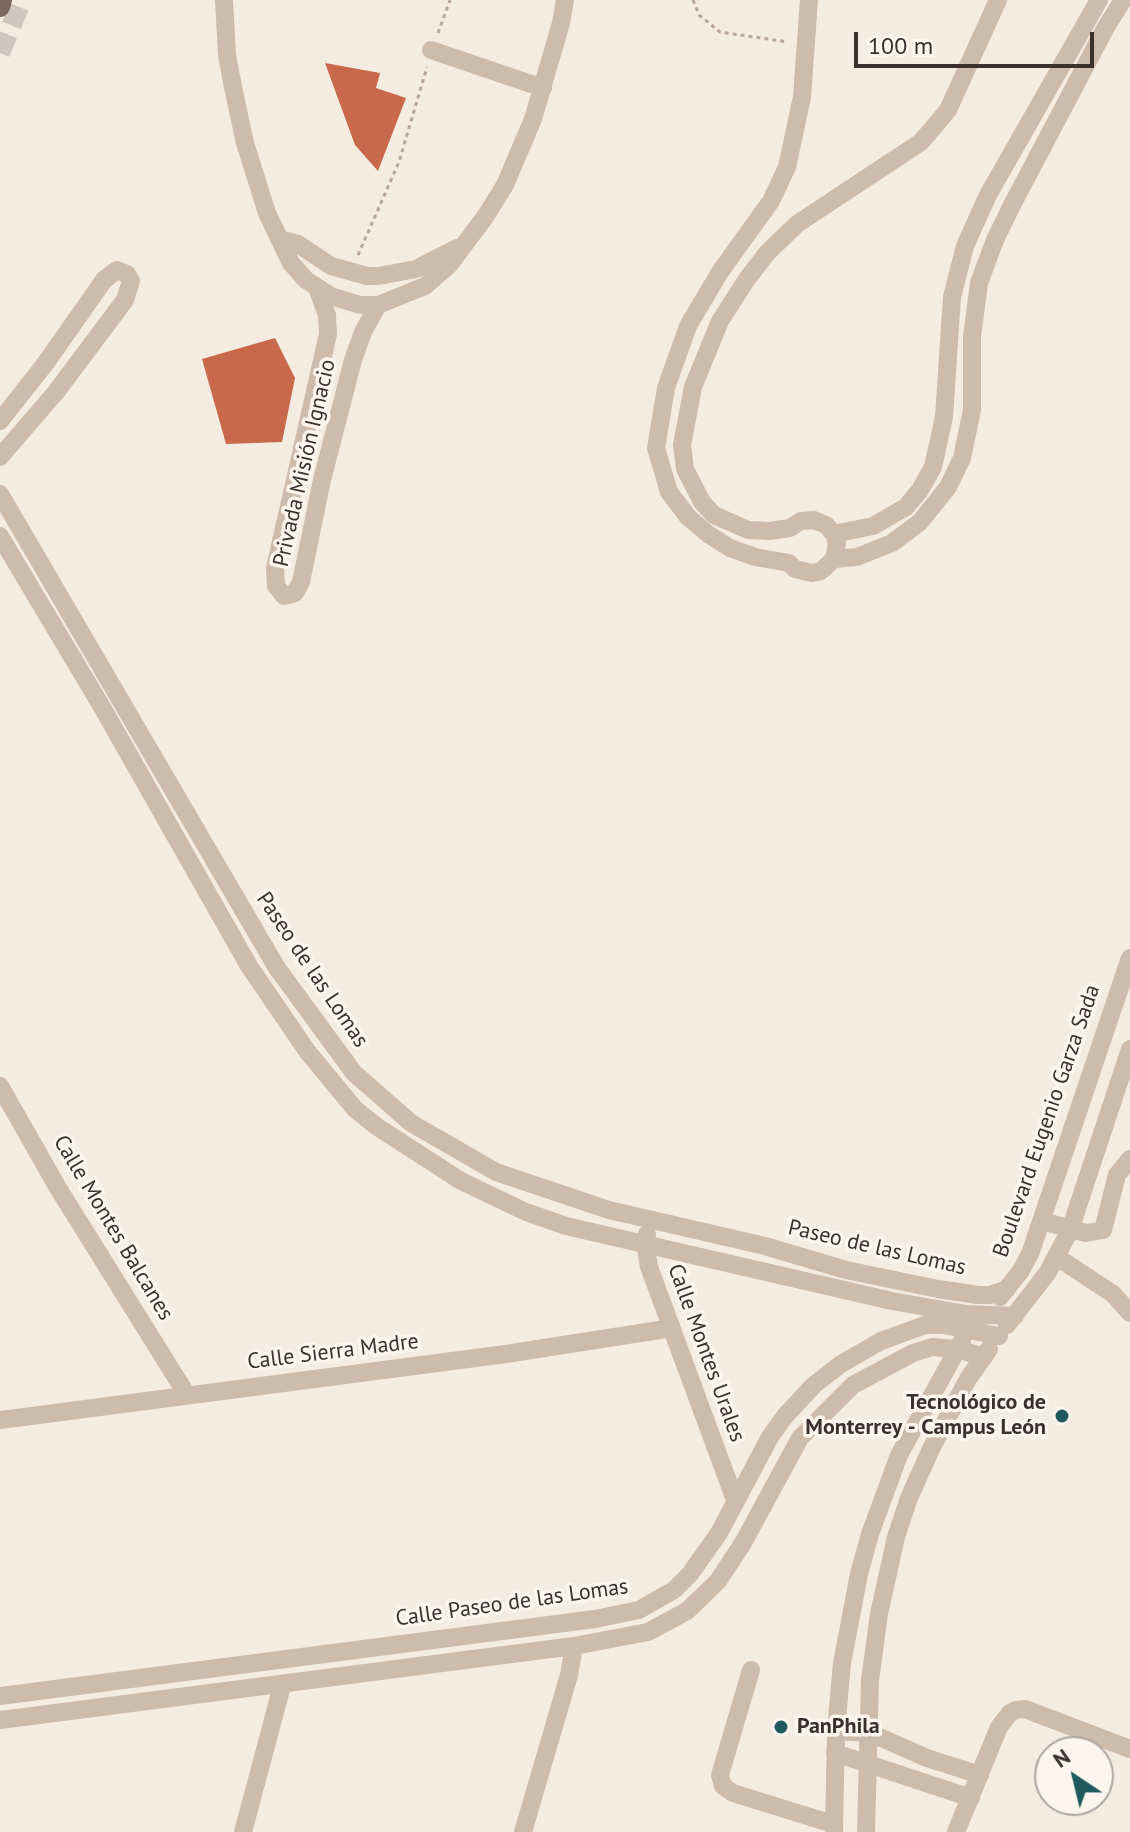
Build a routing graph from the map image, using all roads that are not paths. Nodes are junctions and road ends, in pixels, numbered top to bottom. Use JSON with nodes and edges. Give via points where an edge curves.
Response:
{"nodes":[{"id":1,"x":2,"y":0,"type":"edge"},
{"id":2,"x":224,"y":0,"type":"edge"},
{"id":3,"x":565,"y":0,"type":"edge"},
{"id":4,"x":809,"y":0,"type":"edge"},
{"id":5,"x":998,"y":0,"type":"edge"},
{"id":6,"x":1099,"y":0,"type":"edge"},
{"id":7,"x":1123,"y":0,"type":"edge"},
{"id":8,"x":0,"y":7,"type":"edge"},
{"id":9,"x":431,"y":50,"type":"road end"},
{"id":10,"x":543,"y":88,"type":"junction"},
{"id":11,"x":279,"y":239,"type":"junction"},
{"id":12,"x":466,"y":242,"type":"junction"},
{"id":13,"x":317,"y":288,"type":"junction"},
{"id":14,"x":378,"y":305,"type":"junction"},
{"id":15,"x":0,"y":421,"type":"edge"},
{"id":16,"x":0,"y":457,"type":"edge"},
{"id":17,"x":0,"y":494,"type":"edge"},
{"id":18,"x":790,"y":528,"type":"junction"},
{"id":19,"x":834,"y":534,"type":"junction"},
{"id":20,"x":0,"y":536,"type":"edge"},
{"id":21,"x":834,"y":559,"type":"junction"},
{"id":22,"x":789,"y":563,"type":"junction"},
{"id":23,"x":240,"y":927,"type":"junction"},
{"id":24,"x":1130,"y":958,"type":"edge"},
{"id":25,"x":1130,"y":1049,"type":"edge"},
{"id":26,"x":0,"y":1086,"type":"edge"},
{"id":27,"x":1130,"y":1159,"type":"edge"},
{"id":28,"x":649,"y":1220,"type":"junction"},
{"id":29,"x":1042,"y":1221,"type":"junction"},
{"id":30,"x":1070,"y":1230,"type":"junction"},
{"id":31,"x":645,"y":1243,"type":"junction"},
{"id":32,"x":1057,"y":1257,"type":"junction"},
{"id":33,"x":1007,"y":1289,"type":"junction"},
{"id":34,"x":1122,"y":1301,"type":"edge"},
{"id":35,"x":983,"y":1315,"type":"junction"},
{"id":36,"x":1015,"y":1316,"type":"junction"},
{"id":37,"x":672,"y":1328,"type":"junction"},
{"id":38,"x":968,"y":1331,"type":"junction"},
{"id":39,"x":999,"y":1336,"type":"junction"},
{"id":40,"x":957,"y":1349,"type":"junction"},
{"id":41,"x":984,"y":1357,"type":"junction"},
{"id":42,"x":841,"y":1364,"type":"junction"},
{"id":43,"x":853,"y":1385,"type":"junction"},
{"id":44,"x":187,"y":1395,"type":"junction"},
{"id":45,"x":0,"y":1420,"type":"edge"},
{"id":46,"x":735,"y":1500,"type":"junction"},
{"id":47,"x":574,"y":1646,"type":"junction"},
{"id":48,"x":751,"y":1670,"type":"dead end"},
{"id":49,"x":282,"y":1686,"type":"junction"},
{"id":50,"x":0,"y":1696,"type":"edge"},
{"id":51,"x":0,"y":1720,"type":"edge"},
{"id":52,"x":836,"y":1731,"type":"junction"},
{"id":53,"x":870,"y":1733,"type":"junction"},
{"id":54,"x":1130,"y":1749,"type":"edge"},
{"id":55,"x":835,"y":1753,"type":"junction"},
{"id":56,"x":868,"y":1765,"type":"junction"},
{"id":57,"x":980,"y":1775,"type":"junction"},
{"id":58,"x":971,"y":1798,"type":"junction"},
{"id":59,"x":833,"y":1828,"type":"edge"},
{"id":60,"x":243,"y":1832,"type":"edge"},
{"id":61,"x":523,"y":1832,"type":"edge"},
{"id":62,"x":866,"y":1832,"type":"edge"},
{"id":63,"x":956,"y":1832,"type":"edge"}],
"edges":[{"from":1,"to":8,"type":"main road"},
{"from":2,"to":11,"type":"street","via":[[227,55],[245,143]]},
{"from":3,"to":10,"type":"street"},
{"from":4,"to":22,"type":"street","via":[[796,132],[787,167],[765,210],[688,326],[666,388],[656,448],[669,492],[688,517],[730,548]]},
{"from":5,"to":18,"type":"street","via":[[948,110],[921,142],[797,224],[767,253],[720,321],[704,355],[682,445],[692,484],[702,502],[727,522],[748,530]]},
{"from":6,"to":19,"type":"street","via":[[988,195],[965,246],[952,297],[944,417],[933,467],[906,507],[873,526]]},
{"from":7,"to":21,"type":"street","via":[[1012,205],[979,283],[972,337],[972,410],[962,458],[948,487],[920,522],[892,543],[857,557]]},
{"from":9,"to":10,"type":"street"},
{"from":10,"to":12,"type":"street","via":[[505,185]]},
{"from":11,"to":12,"type":"street","via":[[351,273],[379,276],[434,261]]},
{"from":11,"to":13,"type":"street","via":[[291,263]]},
{"from":12,"to":14,"type":"street","via":[[425,286]]},
{"from":13,"to":14,"type":"street","via":[[343,301]]},
{"from":13,"to":14,"type":"street","name":"Privada Misión Ignacio","via":[[328,334],[275,568],[276,586],[284,596],[295,593],[301,582],[353,360]]},
{"from":15,"to":16,"type":"street","via":[[104,280],[117,270],[127,274],[125,300]]},
{"from":17,"to":23,"type":"street","name":"Paseo de las Lomas"},
{"from":18,"to":19,"type":"street","via":[[814,520]]},
{"from":18,"to":22,"type":"street","via":[[783,545]]},
{"from":19,"to":21,"type":"street"},
{"from":20,"to":23,"type":"street","name":"Paseo de las Lomas"},
{"from":21,"to":22,"type":"street","via":[[812,573]]},
{"from":23,"to":28,"type":"street","name":"Paseo de las Lomas","via":[[345,1062],[411,1123],[496,1172]]},
{"from":23,"to":31,"type":"street","name":"Paseo de las Lomas","via":[[249,966],[307,1051],[376,1126],[461,1181],[526,1212]]},
{"from":24,"to":29,"type":"street","name":"Boulevard Eugenio Garza Sada"},
{"from":25,"to":30,"type":"street"},
{"from":26,"to":44,"type":"street","name":"Calle Montes Balcanes"},
{"from":27,"to":30,"type":"street","via":[[1117,1175],[1103,1230]]},
{"from":28,"to":31,"type":"street","name":"Calle Montes Urales"},
{"from":28,"to":33,"type":"street","name":"Paseo de las Lomas","via":[[938,1289],[978,1295]]},
{"from":29,"to":30,"type":"street"},
{"from":29,"to":33,"type":"street","name":"Boulevard Eugenio Garza Sada","via":[[1030,1254]]},
{"from":30,"to":32,"type":"street"},
{"from":31,"to":35,"type":"street","name":"Paseo de las Lomas","via":[[892,1301]]},
{"from":31,"to":37,"type":"street","name":"Calle Montes Urales"},
{"from":32,"to":34,"type":"street"},
{"from":32,"to":36,"type":"street"},
{"from":33,"to":35,"type":"street","name":"Boulevard Eugenio Garza Sada"},
{"from":35,"to":36,"type":"street","name":"Paseo de las Lomas"},
{"from":35,"to":38,"type":"street","name":"Boulevard Eugenio Garza Sada"},
{"from":36,"to":39,"type":"street"},
{"from":37,"to":44,"type":"street","name":"Calle Sierra Madre"},
{"from":37,"to":46,"type":"street","name":"Calle Montes Urales"},
{"from":38,"to":39,"type":"street","name":"Calle Paseo de las Lomas"},
{"from":38,"to":40,"type":"street","name":"Boulevard Eugenio Garza Sada"},
{"from":38,"to":42,"type":"street","name":"Calle Paseo de las Lomas","via":[[925,1325],[881,1341]]},
{"from":39,"to":41,"type":"street"},
{"from":40,"to":41,"type":"street"},
{"from":40,"to":43,"type":"street","via":[[932,1347],[913,1353]]},
{"from":40,"to":52,"type":"street","name":"Boulevard Eugenio Garza Sada","via":[[899,1455],[870,1534],[848,1622]]},
{"from":41,"to":53,"type":"street","via":[[931,1449],[896,1537],[870,1680]]},
{"from":42,"to":43,"type":"street"},
{"from":42,"to":46,"type":"street","name":"Calle Paseo de las Lomas","via":[[785,1416]]},
{"from":43,"to":47,"type":"street","via":[[800,1438],[731,1563],[707,1594],[648,1632]]},
{"from":44,"to":45,"type":"street","name":"Calle Sierra Madre"},
{"from":46,"to":50,"type":"street","name":"Calle Paseo de las Lomas","via":[[690,1574],[639,1610]]},
{"from":47,"to":49,"type":"street"},
{"from":47,"to":61,"type":"street"},
{"from":48,"to":59,"type":"street","via":[[720,1775],[723,1786]]},
{"from":49,"to":51,"type":"street"},
{"from":49,"to":60,"type":"street"},
{"from":52,"to":53,"type":"street"},
{"from":52,"to":55,"type":"street","name":"Boulevard Eugenio Garza Sada"},
{"from":53,"to":56,"type":"street"},
{"from":53,"to":57,"type":"street"},
{"from":54,"to":57,"type":"street","via":[[1016,1710],[999,1727]]},
{"from":55,"to":56,"type":"street"},
{"from":55,"to":59,"type":"street","name":"Boulevard Eugenio Garza Sada"},
{"from":56,"to":58,"type":"street"},
{"from":56,"to":62,"type":"street"},
{"from":57,"to":58,"type":"street"},
{"from":58,"to":63,"type":"street"}]}
